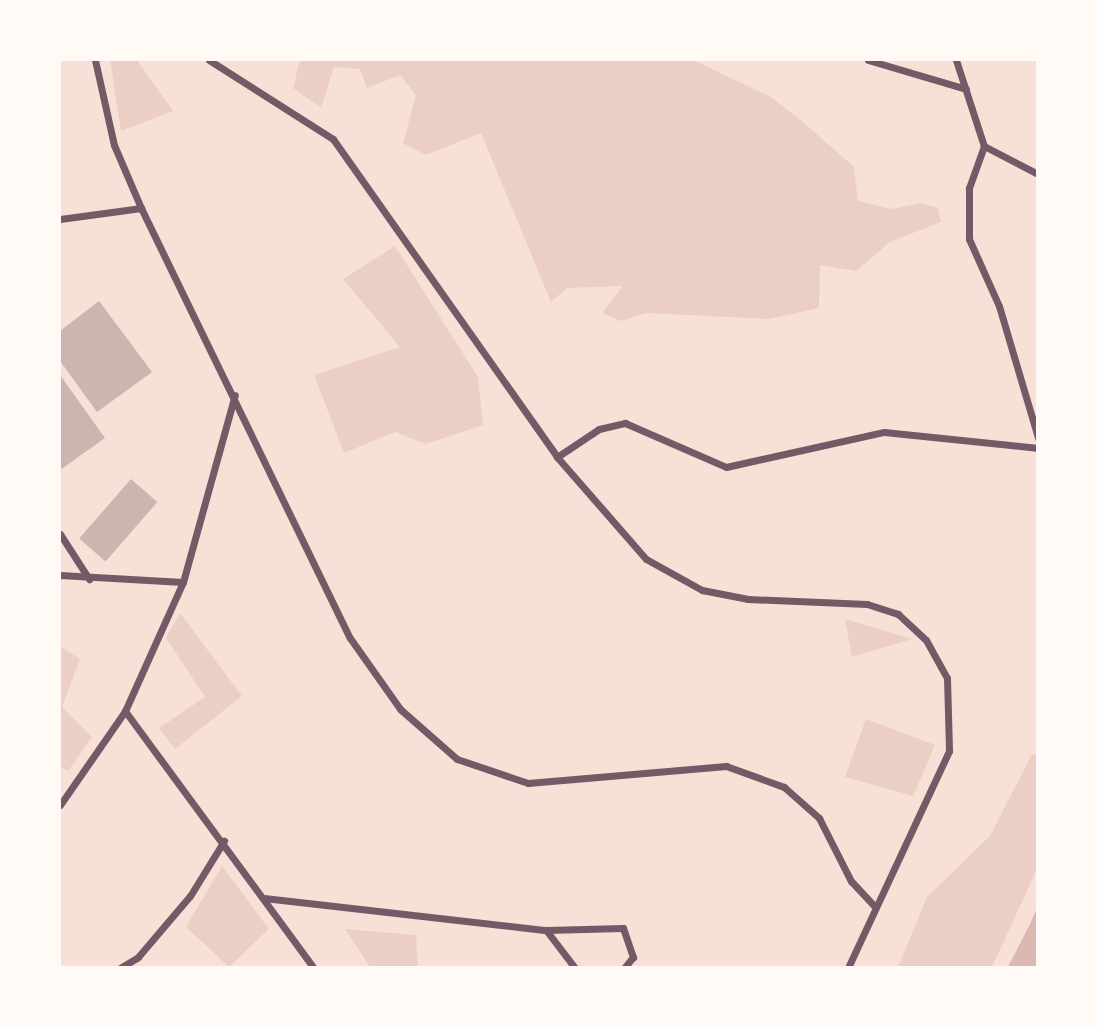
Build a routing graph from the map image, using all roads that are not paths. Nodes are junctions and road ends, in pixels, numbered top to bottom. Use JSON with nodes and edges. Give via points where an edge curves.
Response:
{"nodes":[{"id":1,"x":95,"y":60,"type":"edge"},
{"id":2,"x":209,"y":60,"type":"edge"},
{"id":3,"x":868,"y":60,"type":"edge"},
{"id":4,"x":956,"y":60,"type":"edge"},
{"id":5,"x":966,"y":89,"type":"junction"},
{"id":6,"x":984,"y":145,"type":"junction"},
{"id":7,"x":1038,"y":174,"type":"edge"},
{"id":8,"x":141,"y":208,"type":"junction"},
{"id":9,"x":60,"y":219,"type":"edge"},
{"id":10,"x":236,"y":394,"type":"junction"},
{"id":11,"x":1038,"y":438,"type":"edge"},
{"id":12,"x":1038,"y":448,"type":"edge"},
{"id":13,"x":557,"y":457,"type":"junction"},
{"id":14,"x":60,"y":534,"type":"edge"},
{"id":15,"x":60,"y":575,"type":"edge"},
{"id":16,"x":89,"y":579,"type":"junction"},
{"id":17,"x":183,"y":582,"type":"junction"},
{"id":18,"x":125,"y":711,"type":"junction"},
{"id":19,"x":60,"y":805,"type":"edge"},
{"id":20,"x":224,"y":841,"type":"junction"},
{"id":21,"x":264,"y":898,"type":"junction"},
{"id":22,"x":875,"y":907,"type":"junction"},
{"id":23,"x":546,"y":930,"type":"junction"},
{"id":24,"x":120,"y":968,"type":"edge"},
{"id":25,"x":314,"y":968,"type":"edge"},
{"id":26,"x":575,"y":968,"type":"edge"},
{"id":27,"x":624,"y":968,"type":"edge"},
{"id":28,"x":848,"y":968,"type":"edge"}],
"edges":[{"from":1,"to":8,"type":"street","via":[[114,145]]},
{"from":2,"to":13,"type":"street","via":[[333,139]]},
{"from":3,"to":5,"type":"street"},
{"from":4,"to":5,"type":"street"},
{"from":5,"to":6,"type":"street"},
{"from":6,"to":7,"type":"street"},
{"from":6,"to":11,"type":"street","via":[[969,188],[969,239],[999,306]]},
{"from":8,"to":9,"type":"street"},
{"from":8,"to":10,"type":"street"},
{"from":10,"to":17,"type":"street"},
{"from":10,"to":22,"type":"street","via":[[350,638],[400,709],[457,759],[528,783],[726,766],[784,787],[819,818],[851,881]]},
{"from":12,"to":13,"type":"street","via":[[884,432],[726,467],[625,423],[598,429]]},
{"from":13,"to":22,"type":"street","via":[[604,519],[646,559],[702,590],[748,600],[867,604],[898,614],[926,640],[947,678],[949,751]]},
{"from":14,"to":16,"type":"street"},
{"from":15,"to":16,"type":"street"},
{"from":16,"to":17,"type":"street"},
{"from":17,"to":18,"type":"street"},
{"from":18,"to":19,"type":"street"},
{"from":18,"to":20,"type":"street"},
{"from":20,"to":21,"type":"street"},
{"from":20,"to":24,"type":"street","via":[[190,896],[138,957]]},
{"from":21,"to":23,"type":"street"},
{"from":21,"to":25,"type":"street"},
{"from":22,"to":28,"type":"street"},
{"from":23,"to":26,"type":"street"},
{"from":23,"to":27,"type":"street","via":[[623,928],[633,957]]}]}
